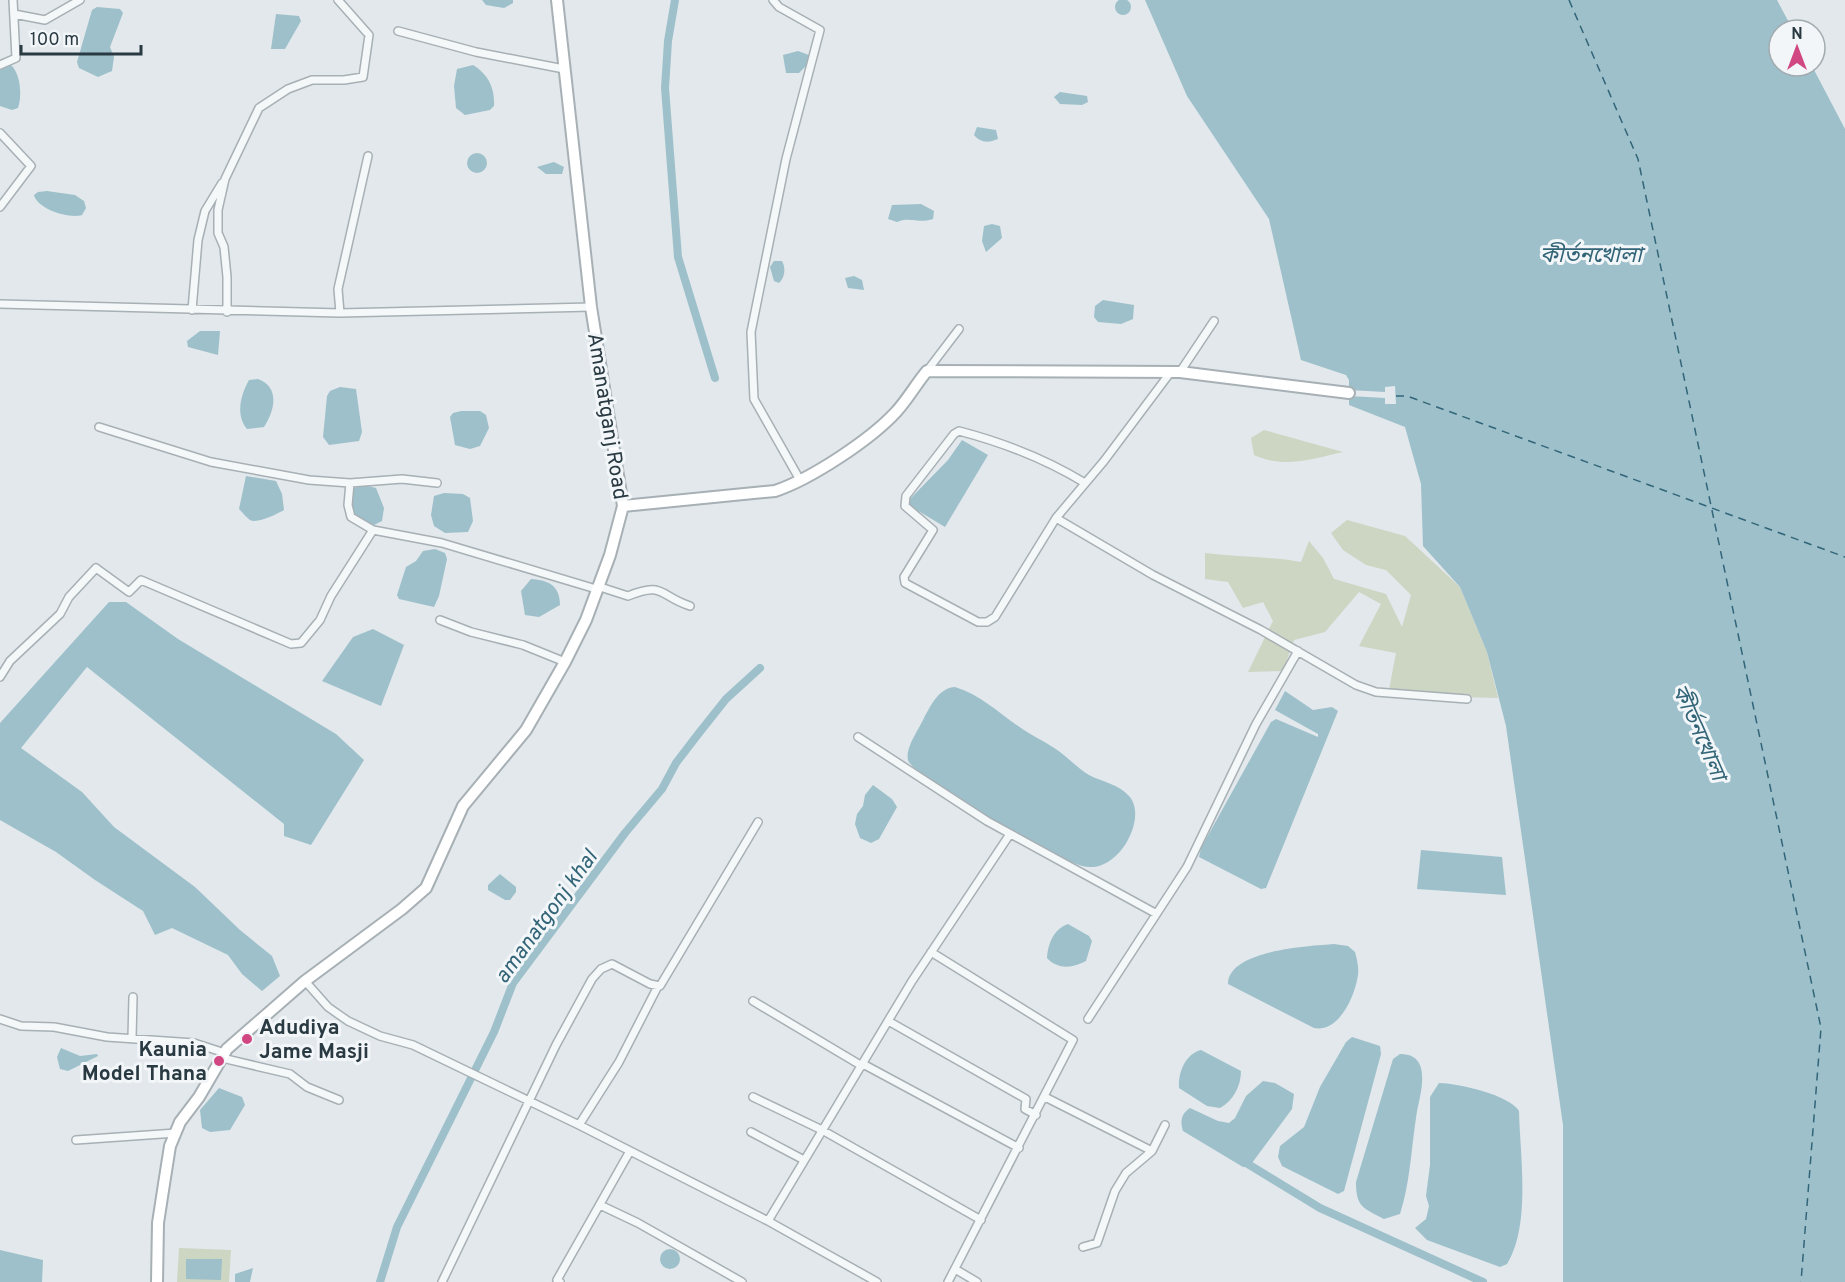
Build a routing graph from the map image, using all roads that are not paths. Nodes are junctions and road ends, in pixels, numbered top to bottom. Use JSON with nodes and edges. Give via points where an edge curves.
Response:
{"nodes":[{"id":1,"x":14,"y":0,"type":"edge"},
{"id":2,"x":80,"y":0,"type":"edge"},
{"id":3,"x":338,"y":0,"type":"edge"},
{"id":4,"x":557,"y":0,"type":"edge"},
{"id":5,"x":773,"y":0,"type":"edge"},
{"id":6,"x":14,"y":14,"type":"junction"},
{"id":7,"x":398,"y":31,"type":"dead end"},
{"id":8,"x":0,"y":65,"type":"edge"},
{"id":9,"x":564,"y":69,"type":"junction"},
{"id":10,"x":0,"y":133,"type":"edge"},
{"id":11,"x":368,"y":156,"type":"dead end"},
{"id":12,"x":225,"y":180,"type":"junction"},
{"id":13,"x":0,"y":207,"type":"edge"},
{"id":14,"x":0,"y":303,"type":"edge"},
{"id":15,"x":591,"y":308,"type":"junction"},
{"id":16,"x":192,"y":310,"type":"junction"},
{"id":17,"x":227,"y":312,"type":"junction"},
{"id":18,"x":340,"y":313,"type":"junction"},
{"id":19,"x":1214,"y":321,"type":"dead end"},
{"id":20,"x":958,"y":329,"type":"dead end"},
{"id":21,"x":927,"y":370,"type":"junction"},
{"id":22,"x":1175,"y":373,"type":"junction"},
{"id":23,"x":1349,"y":393,"type":"dead end"},
{"id":24,"x":99,"y":427,"type":"dead end"},
{"id":25,"x":800,"y":480,"type":"junction"},
{"id":26,"x":350,"y":483,"type":"junction"},
{"id":27,"x":437,"y":483,"type":"dead end"},
{"id":28,"x":1085,"y":483,"type":"junction"},
{"id":29,"x":622,"y":506,"type":"junction"},
{"id":30,"x":1056,"y":518,"type":"junction"},
{"id":31,"x":373,"y":530,"type":"junction"},
{"id":32,"x":597,"y":587,"type":"junction"},
{"id":33,"x":690,"y":606,"type":"dead end"},
{"id":34,"x":440,"y":620,"type":"dead end"},
{"id":35,"x":1298,"y":651,"type":"junction"},
{"id":36,"x":565,"y":662,"type":"junction"},
{"id":37,"x":0,"y":677,"type":"edge"},
{"id":38,"x":1467,"y":699,"type":"dead end"},
{"id":39,"x":858,"y":737,"type":"dead end"},
{"id":40,"x":758,"y":822,"type":"dead end"},
{"id":41,"x":1010,"y":834,"type":"junction"},
{"id":42,"x":1155,"y":913,"type":"junction"},
{"id":43,"x":931,"y":952,"type":"junction"},
{"id":44,"x":304,"y":981,"type":"junction"},
{"id":45,"x":658,"y":986,"type":"junction"},
{"id":46,"x":133,"y":997,"type":"dead end"},
{"id":47,"x":753,"y":1001,"type":"dead end"},
{"id":48,"x":0,"y":1019,"type":"edge"},
{"id":49,"x":1088,"y":1019,"type":"dead end"},
{"id":50,"x":890,"y":1022,"type":"junction"},
{"id":51,"x":132,"y":1038,"type":"junction"},
{"id":52,"x":223,"y":1055,"type":"junction"},
{"id":53,"x":862,"y":1065,"type":"junction"},
{"id":54,"x":753,"y":1096,"type":"dead end"},
{"id":55,"x":1045,"y":1097,"type":"junction"},
{"id":56,"x":339,"y":1100,"type":"dead end"},
{"id":57,"x":529,"y":1103,"type":"junction"},
{"id":58,"x":1036,"y":1115,"type":"junction"},
{"id":59,"x":579,"y":1125,"type":"junction"},
{"id":60,"x":1166,"y":1125,"type":"dead end"},
{"id":61,"x":822,"y":1130,"type":"junction"},
{"id":62,"x":751,"y":1132,"type":"dead end"},
{"id":63,"x":176,"y":1133,"type":"junction"},
{"id":64,"x":76,"y":1140,"type":"dead end"},
{"id":65,"x":1019,"y":1148,"type":"junction"},
{"id":66,"x":630,"y":1151,"type":"junction"},
{"id":67,"x":1152,"y":1151,"type":"junction"},
{"id":68,"x":804,"y":1160,"type":"junction"},
{"id":69,"x":600,"y":1205,"type":"junction"},
{"id":70,"x":981,"y":1220,"type":"junction"},
{"id":71,"x":768,"y":1221,"type":"junction"},
{"id":72,"x":1083,"y":1247,"type":"dead end"},
{"id":73,"x":955,"y":1269,"type":"junction"},
{"id":74,"x":157,"y":1282,"type":"edge"},
{"id":75,"x":442,"y":1282,"type":"edge"},
{"id":76,"x":558,"y":1282,"type":"edge"},
{"id":77,"x":742,"y":1282,"type":"edge"},
{"id":78,"x":877,"y":1282,"type":"edge"},
{"id":79,"x":948,"y":1282,"type":"edge"},
{"id":80,"x":977,"y":1282,"type":"edge"}],
"edges":[{"from":1,"to":6,"type":"street"},
{"from":2,"to":6,"type":"street","via":[[45,20]]},
{"from":3,"to":12,"type":"street","via":[[369,35],[363,77],[312,80],[288,89],[259,108]]},
{"from":4,"to":9,"type":"main road","name":"Amanatganj Road"},
{"from":5,"to":25,"type":"street","via":[[820,30],[786,159],[751,332],[754,399]]},
{"from":6,"to":8,"type":"street","via":[[16,58]]},
{"from":7,"to":9,"type":"street","via":[[476,52]]},
{"from":9,"to":15,"type":"main road","name":"Amanatganj Road"},
{"from":10,"to":13,"type":"street","via":[[31,166]]},
{"from":11,"to":18,"type":"street","via":[[338,289]]},
{"from":12,"to":16,"type":"street","via":[[205,211],[198,240]]},
{"from":12,"to":17,"type":"street","via":[[219,233],[224,247]]},
{"from":14,"to":16,"type":"street"},
{"from":15,"to":18,"type":"street"},
{"from":15,"to":29,"type":"main road","name":"Amanatganj Road"},
{"from":16,"to":17,"type":"street"},
{"from":17,"to":18,"type":"street"},
{"from":19,"to":22,"type":"street"},
{"from":20,"to":21,"type":"street"},
{"from":21,"to":22,"type":"main road"},
{"from":21,"to":25,"type":"main road","via":[[883,425]]},
{"from":22,"to":23,"type":"main road"},
{"from":22,"to":28,"type":"street"},
{"from":24,"to":26,"type":"street","via":[[211,462],[309,480]]},
{"from":25,"to":29,"type":"main road","via":[[775,491]]},
{"from":26,"to":27,"type":"street","via":[[402,479]]},
{"from":26,"to":31,"type":"street","via":[[351,517]]},
{"from":28,"to":30,"type":"street"},
{"from":28,"to":30,"type":"street","via":[[1048,461],[959,431],[906,496],[905,506],[933,530],[904,578],[905,584],[978,622],[987,622],[994,617]]},
{"from":29,"to":32,"type":"main road","name":"Amanatganj Road"},
{"from":30,"to":35,"type":"street","via":[[1153,575]]},
{"from":31,"to":32,"type":"street","via":[[442,543]]},
{"from":31,"to":37,"type":"street","via":[[320,620],[301,643],[291,644],[141,580],[129,592],[96,568],[69,597],[60,614],[10,661]]},
{"from":32,"to":33,"type":"street","via":[[628,596],[649,588],[666,592]]},
{"from":32,"to":36,"type":"main road","name":"Amanatganj Road"},
{"from":34,"to":36,"type":"street"},
{"from":35,"to":38,"type":"street","via":[[1356,685],[1376,692]]},
{"from":35,"to":42,"type":"street","via":[[1256,724],[1187,867]]},
{"from":36,"to":44,"type":"main road","name":"Amanatganj Road","via":[[526,730],[463,807],[426,888]]},
{"from":39,"to":41,"type":"street"},
{"from":40,"to":45,"type":"street"},
{"from":41,"to":42,"type":"street"},
{"from":41,"to":43,"type":"street"},
{"from":42,"to":49,"type":"street"},
{"from":43,"to":50,"type":"street"},
{"from":43,"to":55,"type":"street","via":[[1073,1040]]},
{"from":44,"to":52,"type":"main road","name":"Amanatganj Road"},
{"from":44,"to":57,"type":"street","via":[[328,1007],[348,1021],[413,1046]]},
{"from":45,"to":57,"type":"street","via":[[612,964],[601,969],[556,1045]]},
{"from":45,"to":59,"type":"street","via":[[619,1062]]},
{"from":46,"to":51,"type":"street"},
{"from":47,"to":53,"type":"street"},
{"from":48,"to":51,"type":"street","via":[[21,1026]]},
{"from":50,"to":53,"type":"street"},
{"from":50,"to":58,"type":"street","via":[[1026,1099],[1025,1109]]},
{"from":51,"to":52,"type":"street","via":[[194,1043]]},
{"from":52,"to":56,"type":"street","via":[[290,1074],[307,1087]]},
{"from":52,"to":63,"type":"main road","name":"Amanatganj Road"},
{"from":53,"to":61,"type":"street"},
{"from":53,"to":65,"type":"street"},
{"from":54,"to":61,"type":"street"},
{"from":55,"to":58,"type":"street"},
{"from":55,"to":67,"type":"street"},
{"from":57,"to":59,"type":"street"},
{"from":57,"to":75,"type":"street"},
{"from":58,"to":65,"type":"street"},
{"from":59,"to":66,"type":"street"},
{"from":60,"to":67,"type":"street"},
{"from":61,"to":68,"type":"street"},
{"from":61,"to":70,"type":"street"},
{"from":62,"to":68,"type":"street"},
{"from":63,"to":64,"type":"street"},
{"from":63,"to":74,"type":"main road","name":"Amanatganj Road","via":[[170,1146],[158,1223]]},
{"from":65,"to":70,"type":"street"},
{"from":66,"to":69,"type":"street"},
{"from":66,"to":71,"type":"street"},
{"from":67,"to":72,"type":"street","via":[[1126,1173],[1115,1191],[1097,1243]]},
{"from":68,"to":71,"type":"street"},
{"from":69,"to":76,"type":"street"},
{"from":69,"to":77,"type":"street"},
{"from":70,"to":73,"type":"street"},
{"from":71,"to":78,"type":"street"},
{"from":73,"to":79,"type":"street"},
{"from":73,"to":80,"type":"street"}]}
